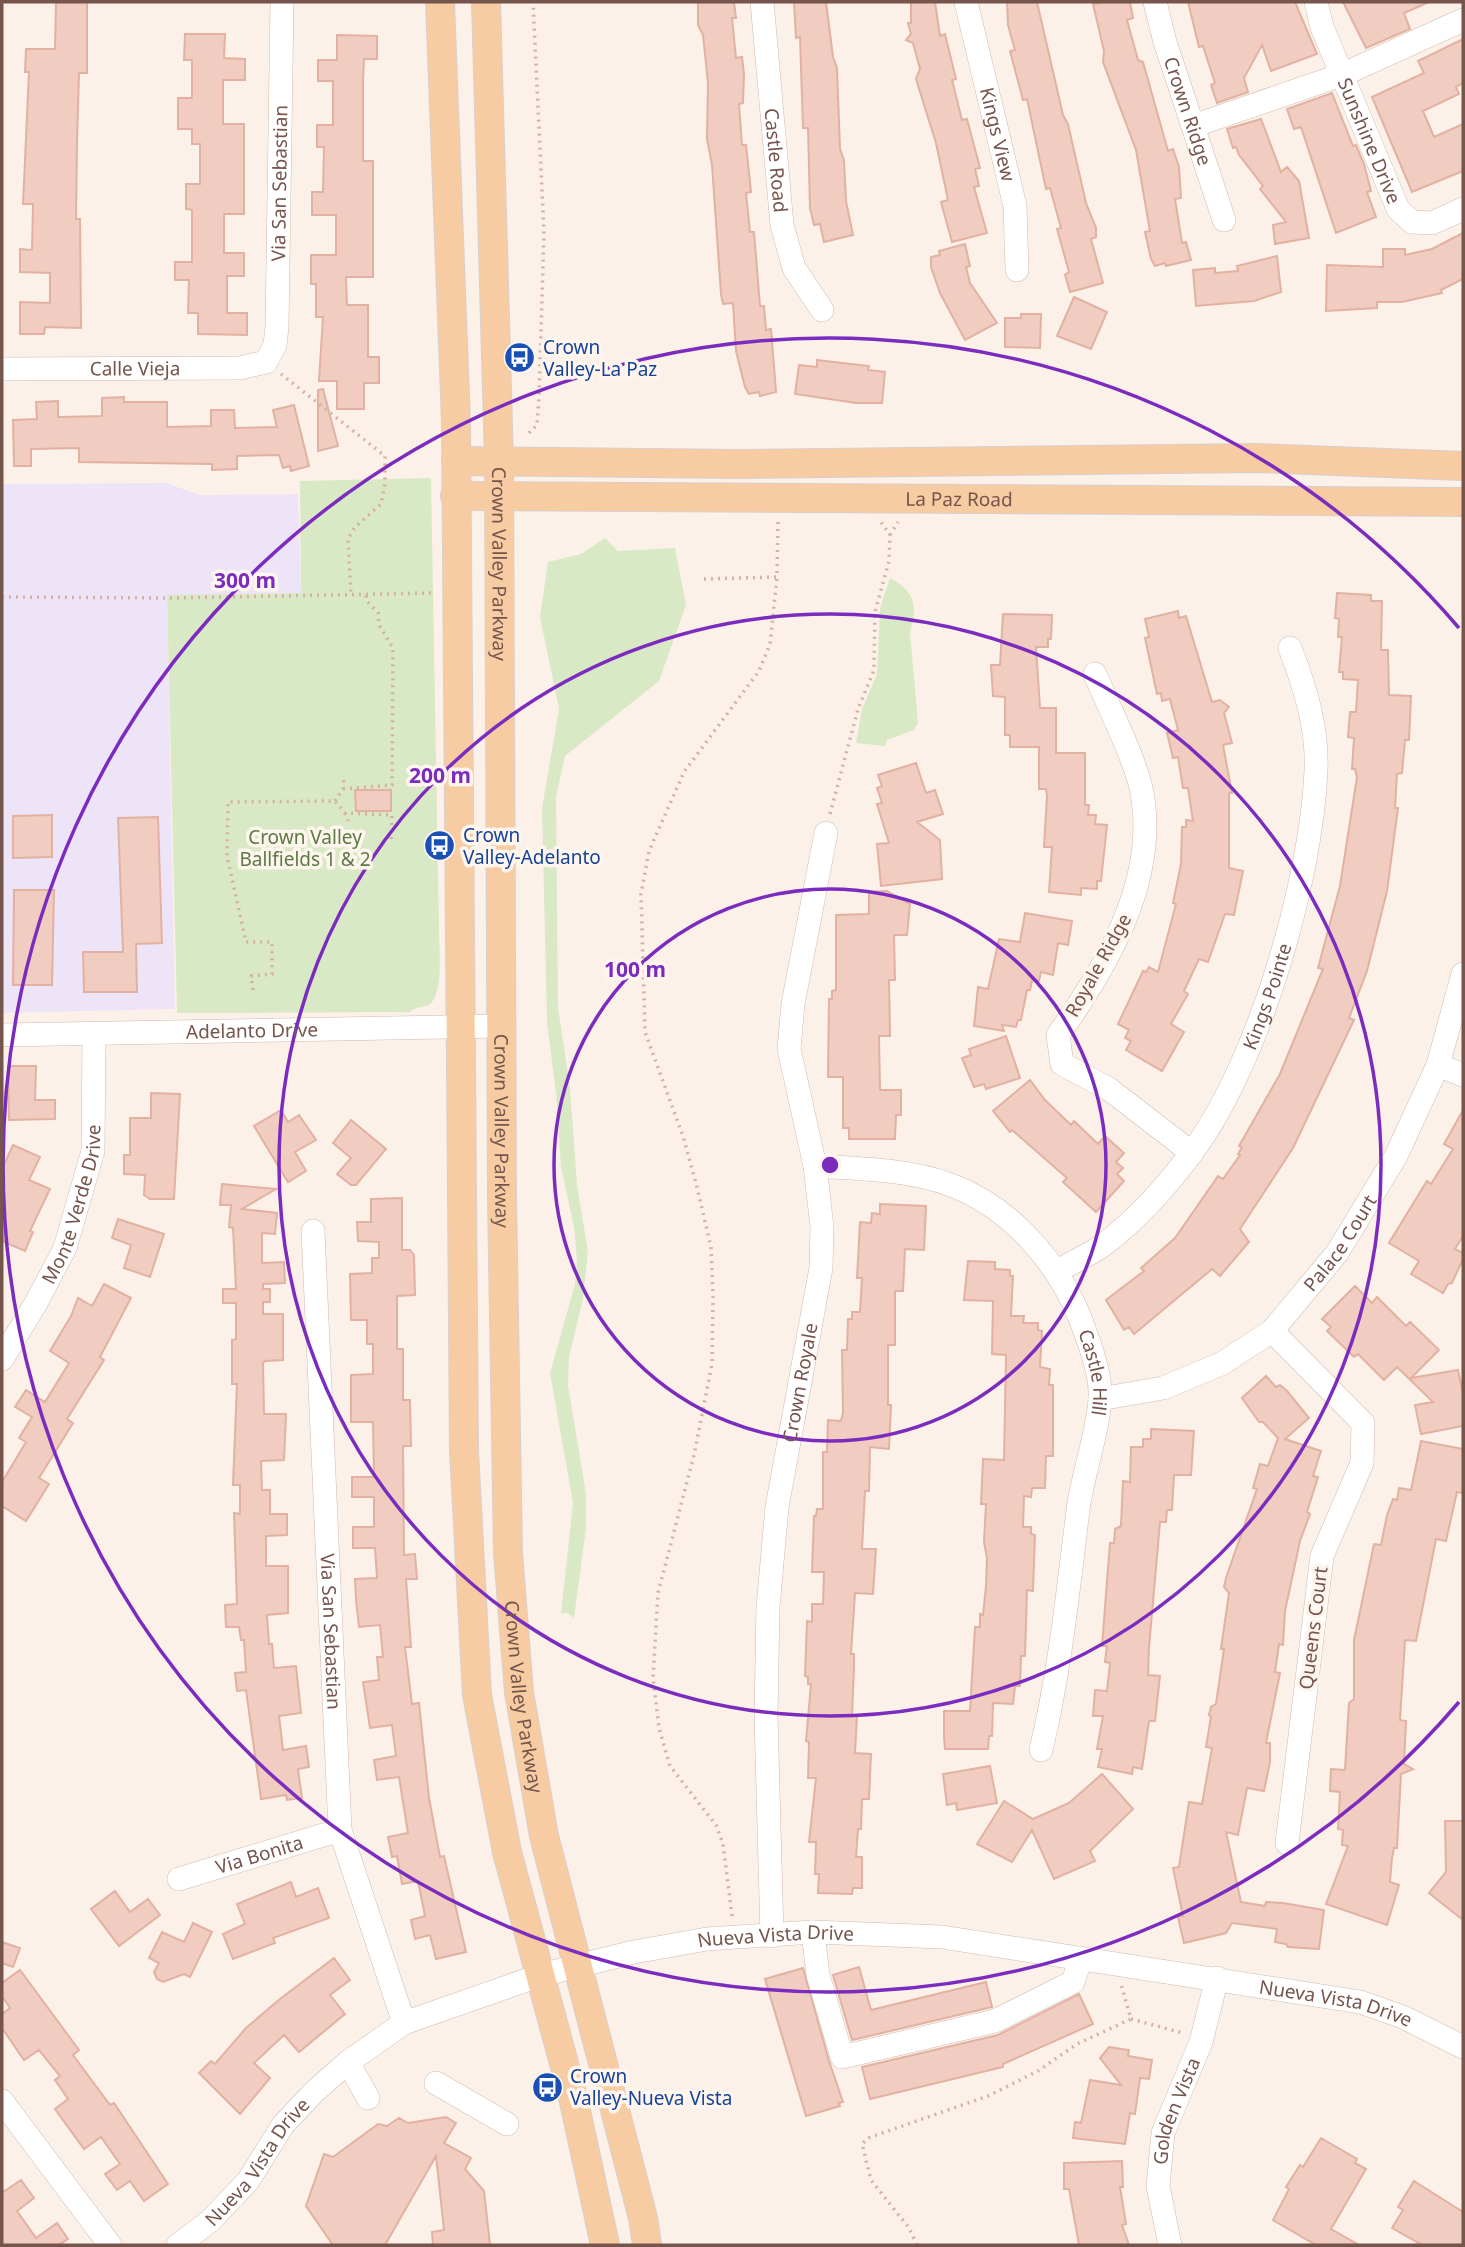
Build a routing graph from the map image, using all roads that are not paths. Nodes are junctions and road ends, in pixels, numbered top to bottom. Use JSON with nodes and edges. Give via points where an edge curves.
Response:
{"nodes":[{"id":1,"x":282,"y":2,"type":"edge"},
{"id":2,"x":440,"y":2,"type":"edge"},
{"id":3,"x":486,"y":2,"type":"edge"},
{"id":4,"x":762,"y":2,"type":"edge"},
{"id":5,"x":966,"y":2,"type":"edge"},
{"id":6,"x":1155,"y":2,"type":"edge"},
{"id":7,"x":1316,"y":2,"type":"edge"},
{"id":8,"x":1463,"y":20,"type":"edge"},
{"id":9,"x":1344,"y":74,"type":"junction"},
{"id":10,"x":1193,"y":126,"type":"junction"},
{"id":11,"x":1463,"y":209,"type":"edge"},
{"id":12,"x":1224,"y":220,"type":"dead end"},
{"id":13,"x":1017,"y":270,"type":"dead end"},
{"id":14,"x":822,"y":310,"type":"dead end"},
{"id":15,"x":266,"y":362,"type":"joint"},
{"id":16,"x":2,"y":369,"type":"edge"},
{"id":17,"x":456,"y":461,"type":"junction"},
{"id":18,"x":499,"y":461,"type":"junction"},
{"id":19,"x":1463,"y":466,"type":"edge"},
{"id":20,"x":455,"y":496,"type":"junction"},
{"id":21,"x":498,"y":497,"type":"junction"},
{"id":22,"x":1463,"y":502,"type":"edge"},
{"id":23,"x":1290,"y":648,"type":"dead end"},
{"id":24,"x":1095,"y":674,"type":"dead end"},
{"id":25,"x":826,"y":832,"type":"road end"},
{"id":26,"x":1463,"y":974,"type":"edge"},
{"id":27,"x":501,"y":1026,"type":"junction"},
{"id":28,"x":460,"y":1027,"type":"junction"},
{"id":29,"x":2,"y":1035,"type":"edge"},
{"id":30,"x":94,"y":1036,"type":"junction"},
{"id":31,"x":1438,"y":1065,"type":"junction"},
{"id":32,"x":1463,"y":1075,"type":"edge"},
{"id":33,"x":1192,"y":1153,"type":"junction"},
{"id":34,"x":815,"y":1166,"type":"junction"},
{"id":35,"x":313,"y":1231,"type":"dead end"},
{"id":36,"x":1056,"y":1272,"type":"junction"},
{"id":37,"x":1272,"y":1331,"type":"junction"},
{"id":38,"x":2,"y":1359,"type":"edge"},
{"id":39,"x":1100,"y":1398,"type":"junction"},
{"id":40,"x":1041,"y":1750,"type":"dead end"},
{"id":41,"x":340,"y":1830,"type":"junction"},
{"id":42,"x":1287,"y":1843,"type":"dead end"},
{"id":43,"x":179,"y":1879,"type":"dead end"},
{"id":44,"x":813,"y":1932,"type":"junction"},
{"id":45,"x":772,"y":1936,"type":"junction"},
{"id":46,"x":1081,"y":1958,"type":"junction"},
{"id":47,"x":579,"y":1964,"type":"junction"},
{"id":48,"x":541,"y":1975,"type":"junction"},
{"id":49,"x":1217,"y":1978,"type":"junction"},
{"id":50,"x":404,"y":2023,"type":"junction"},
{"id":51,"x":1463,"y":2047,"type":"edge"},
{"id":52,"x":348,"y":2062,"type":"junction"},
{"id":53,"x":436,"y":2083,"type":"dead end"},
{"id":54,"x":368,"y":2098,"type":"dead end"},
{"id":55,"x":2,"y":2101,"type":"edge"},
{"id":56,"x":507,"y":2124,"type":"dead end"},
{"id":57,"x":110,"y":2245,"type":"edge"},
{"id":58,"x":178,"y":2245,"type":"edge"},
{"id":59,"x":605,"y":2245,"type":"edge"},
{"id":60,"x":647,"y":2245,"type":"edge"},
{"id":61,"x":1170,"y":2245,"type":"edge"}],
"edges":[{"from":1,"to":15,"type":"street","name":"Via San Sebastian","via":[[277,327]]},
{"from":2,"to":17,"type":"main road","name":"Crown Valley Parkway"},
{"from":3,"to":18,"type":"main road","name":"Crown Valley Parkway"},
{"from":4,"to":14,"type":"street","name":"Castle Road","via":[[782,225],[794,268]]},
{"from":5,"to":13,"type":"street","name":"Kings View","via":[[1015,206]]},
{"from":6,"to":10,"type":"street","name":"Crown Ridge"},
{"from":7,"to":9,"type":"street","name":"Sunshine Drive"},
{"from":8,"to":9,"type":"street"},
{"from":9,"to":10,"type":"street"},
{"from":9,"to":11,"type":"street","name":"Sunshine Drive","via":[[1398,209],[1412,222],[1432,223]]},
{"from":10,"to":12,"type":"street","name":"Crown Ridge"},
{"from":15,"to":16,"type":"street","name":"Calle Vieja","via":[[240,368]]},
{"from":17,"to":18,"type":"main road","name":"La Paz Road"},
{"from":17,"to":20,"type":"main road","name":"Crown Valley Parkway"},
{"from":18,"to":19,"type":"main road","name":"La Paz Road","via":[[750,464],[1257,458]]},
{"from":18,"to":21,"type":"main road","name":"Crown Valley Parkway"},
{"from":20,"to":21,"type":"main road","name":"La Paz Road"},
{"from":20,"to":28,"type":"main road","name":"Crown Valley Parkway"},
{"from":21,"to":22,"type":"main road","name":"La Paz Road"},
{"from":21,"to":27,"type":"main road","name":"Crown Valley Parkway"},
{"from":23,"to":33,"type":"street","name":"Kings Pointe","via":[[1308,694],[1316,770],[1303,872],[1271,992],[1230,1087]]},
{"from":24,"to":33,"type":"street","name":"Royale Ridge","via":[[1140,786],[1144,814],[1140,871],[1125,919],[1058,1035],[1058,1052],[1062,1064],[1109,1088]]},
{"from":25,"to":34,"type":"street","name":"Crown Royale","via":[[793,1004],[789,1049]]},
{"from":26,"to":31,"type":"street","name":"Palace Court"},
{"from":27,"to":28,"type":"street","name":"Adelanto Drive"},
{"from":27,"to":47,"type":"main road","name":"Crown Valley Parkway","via":[[508,1553],[513,1625],[519,1692],[544,1836]]},
{"from":28,"to":30,"type":"street","name":"Adelanto Drive"},
{"from":28,"to":48,"type":"main road","name":"Crown Valley Parkway","via":[[464,1450],[477,1695],[507,1852]]},
{"from":29,"to":30,"type":"street","name":"Adelanto Drive"},
{"from":30,"to":38,"type":"street","name":"Monte Verde Drive","via":[[93,1151],[65,1248]]},
{"from":31,"to":32,"type":"street"},
{"from":31,"to":37,"type":"street","name":"Palace Court","via":[[1396,1156],[1337,1253]]},
{"from":33,"to":36,"type":"street","name":"Kings Pointe","via":[[1150,1203],[1105,1244]]},
{"from":34,"to":36,"type":"street","name":"Castle Hill","via":[[893,1171],[951,1185],[987,1204],[1024,1233]]},
{"from":34,"to":45,"type":"street","name":"Crown Royale","via":[[821,1268],[777,1507],[768,1607]]},
{"from":35,"to":41,"type":"street","name":"Via San Sebastian"},
{"from":36,"to":39,"type":"street","name":"Castle Hill","via":[[1089,1343]]},
{"from":37,"to":39,"type":"street","name":"Palace Court","via":[[1221,1364],[1163,1388]]},
{"from":37,"to":42,"type":"street","name":"Queens Court","via":[[1363,1423],[1362,1463],[1322,1556]]},
{"from":39,"to":40,"type":"street","name":"Castle Hill","via":[[1080,1494],[1057,1681]]},
{"from":41,"to":43,"type":"street","name":"Via Bonita"},
{"from":41,"to":50,"type":"street","name":"Via San Sebastian"},
{"from":44,"to":45,"type":"street","name":"Nueva Vista Drive"},
{"from":44,"to":46,"type":"street","name":"Nueva Vista Drive","via":[[942,1937]]},
{"from":44,"to":46,"type":"street","via":[[818,1975],[842,2057],[995,2021],[1073,1982]]},
{"from":45,"to":47,"type":"street","name":"Nueva Vista Drive","via":[[670,1945]]},
{"from":46,"to":49,"type":"street","name":"Nueva Vista Drive","via":[[1127,1977]]},
{"from":47,"to":48,"type":"street","name":"Nueva Vista Drive"},
{"from":47,"to":60,"type":"main road","name":"Crown Valley Parkway"},
{"from":48,"to":50,"type":"street","name":"Nueva Vista Drive"},
{"from":48,"to":59,"type":"main road","name":"Crown Valley Parkway"},
{"from":49,"to":51,"type":"street","name":"Nueva Vista Drive","via":[[1360,2001]]},
{"from":49,"to":61,"type":"street","name":"Golden Vista","via":[[1201,2042],[1163,2133],[1158,2186]]},
{"from":50,"to":52,"type":"street","name":"Nueva Vista Drive"},
{"from":52,"to":54,"type":"street"},
{"from":52,"to":58,"type":"street","name":"Nueva Vista Drive","via":[[283,2125],[248,2181],[210,2221]]},
{"from":53,"to":56,"type":"street"},
{"from":55,"to":57,"type":"street"}]}
